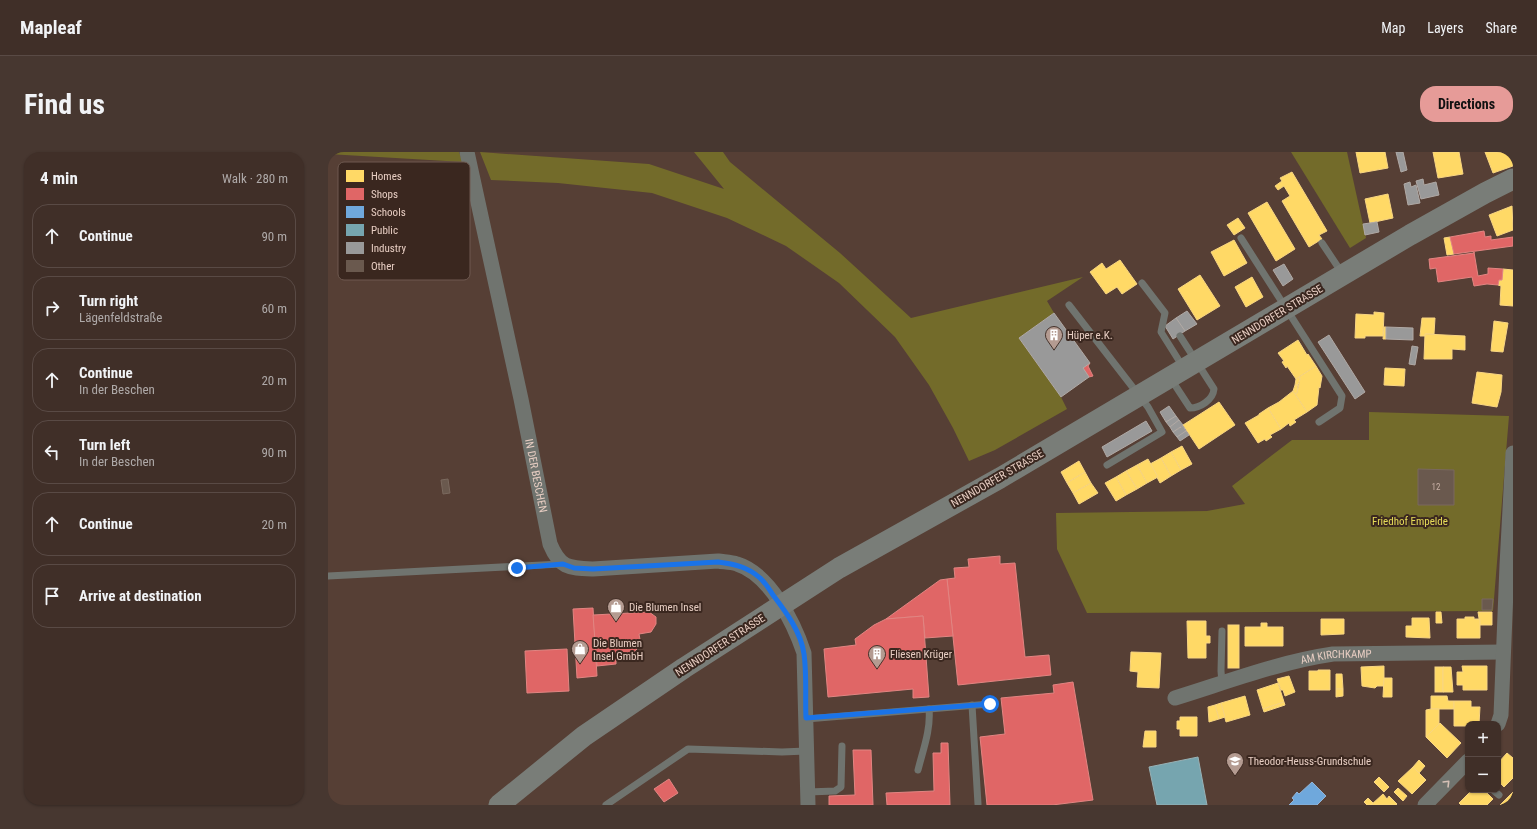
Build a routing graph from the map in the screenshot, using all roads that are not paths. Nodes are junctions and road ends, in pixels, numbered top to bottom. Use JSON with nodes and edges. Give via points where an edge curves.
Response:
{"nodes":[{"id":1,"x":467,"y":152,"type":"edge"},
{"id":2,"x":469,"y":162,"type":"edge"},
{"id":3,"x":470,"y":166,"type":"edge"},
{"id":4,"x":1513,"y":179,"type":"edge"},
{"id":5,"x":1241,"y":238,"type":"dead end"},
{"id":6,"x":1322,"y":243,"type":"dead end"},
{"id":7,"x":1344,"y":275,"type":"junction"},
{"id":8,"x":1142,"y":283,"type":"dead end"},
{"id":9,"x":1069,"y":305,"type":"dead end"},
{"id":10,"x":1286,"y":308,"type":"junction"},
{"id":11,"x":1180,"y":336,"type":"dead end"},
{"id":12,"x":1184,"y":369,"type":"junction"},
{"id":13,"x":1139,"y":396,"type":"junction"},
{"id":14,"x":1319,"y":422,"type":"dead end"},
{"id":15,"x":1513,"y":453,"type":"edge"},
{"id":16,"x":1107,"y":465,"type":"dead end"},
{"id":17,"x":563,"y":564,"type":"junction"},
{"id":18,"x":1510,"y":565,"type":"edge"},
{"id":19,"x":328,"y":576,"type":"edge"},
{"id":20,"x":781,"y":605,"type":"junction"},
{"id":21,"x":1222,"y":631,"type":"dead end"},
{"id":22,"x":1503,"y":652,"type":"junction"},
{"id":23,"x":1222,"y":684,"type":"junction"},
{"id":24,"x":1175,"y":698,"type":"dead end"},
{"id":25,"x":990,"y":704,"type":"dead end"},
{"id":26,"x":972,"y":705,"type":"junction"},
{"id":27,"x":929,"y":709,"type":"junction"},
{"id":28,"x":806,"y":718,"type":"junction"},
{"id":29,"x":1504,"y":719,"type":"edge"},
{"id":30,"x":842,"y":746,"type":"dead end"},
{"id":31,"x":806,"y":751,"type":"junction"},
{"id":32,"x":1465,"y":765,"type":"edge"},
{"id":33,"x":918,"y":770,"type":"dead end"},
{"id":34,"x":808,"y":799,"type":"edge"},
{"id":35,"x":978,"y":804,"type":"dead end"},
{"id":36,"x":499,"y":805,"type":"edge"},
{"id":37,"x":606,"y":805,"type":"edge"},
{"id":38,"x":1425,"y":805,"type":"edge"}],
"edges":[{"from":1,"to":2,"type":"street","name":"IN DER BESCHEN"},
{"from":3,"to":17,"type":"street","name":"IN DER BESCHEN","via":[[550,544],[555,556]]},
{"from":4,"to":7,"type":"street","name":"NENNDORFER STRASSE","via":[[1485,192]]},
{"from":5,"to":10,"type":"lane"},
{"from":6,"to":7,"type":"lane"},
{"from":7,"to":10,"type":"street","name":"NENNDORFER STRASSE"},
{"from":8,"to":12,"type":"lane","via":[[1165,313],[1161,332]]},
{"from":9,"to":13,"type":"lane"},
{"from":10,"to":12,"type":"street","name":"NENNDORFER STRASSE"},
{"from":10,"to":14,"type":"lane","via":[[1342,396],[1340,408]]},
{"from":11,"to":12,"type":"lane"},
{"from":12,"to":12,"type":"lane","via":[[1214,389],[1210,398],[1196,408],[1190,408]]},
{"from":12,"to":13,"type":"street","name":"NENNDORFER STRASSE"},
{"from":13,"to":16,"type":"lane","via":[[1162,432]]},
{"from":13,"to":20,"type":"street","name":"NENNDORFER STRASSE","via":[[1000,478],[858,557]]},
{"from":15,"to":18,"type":"street"},
{"from":17,"to":19,"type":"lane"},
{"from":17,"to":20,"type":"street","via":[[574,568],[593,569],[718,562],[737,564],[761,578]]},
{"from":18,"to":22,"type":"street"},
{"from":20,"to":28,"type":"street","via":[[790,617],[804,653]]},
{"from":20,"to":36,"type":"street","name":"NENNDORFER STRASSE","via":[[584,736]]},
{"from":21,"to":23,"type":"lane"},
{"from":22,"to":23,"type":"street","name":"AM KIRCHKAMP","via":[[1333,654],[1310,657]]},
{"from":22,"to":29,"type":"street"},
{"from":23,"to":24,"type":"street","name":"AM KIRCHKAMP"},
{"from":25,"to":26,"type":"lane"},
{"from":26,"to":27,"type":"lane"},
{"from":26,"to":35,"type":"lane"},
{"from":27,"to":28,"type":"lane"},
{"from":27,"to":33,"type":"lane","via":[[927,735]]},
{"from":28,"to":31,"type":"street"},
{"from":30,"to":34,"type":"lane","via":[[841,786]]},
{"from":31,"to":34,"type":"street"},
{"from":31,"to":37,"type":"lane","via":[[688,749]]},
{"from":38,"to":32,"type":"street","one_way":true}]}
